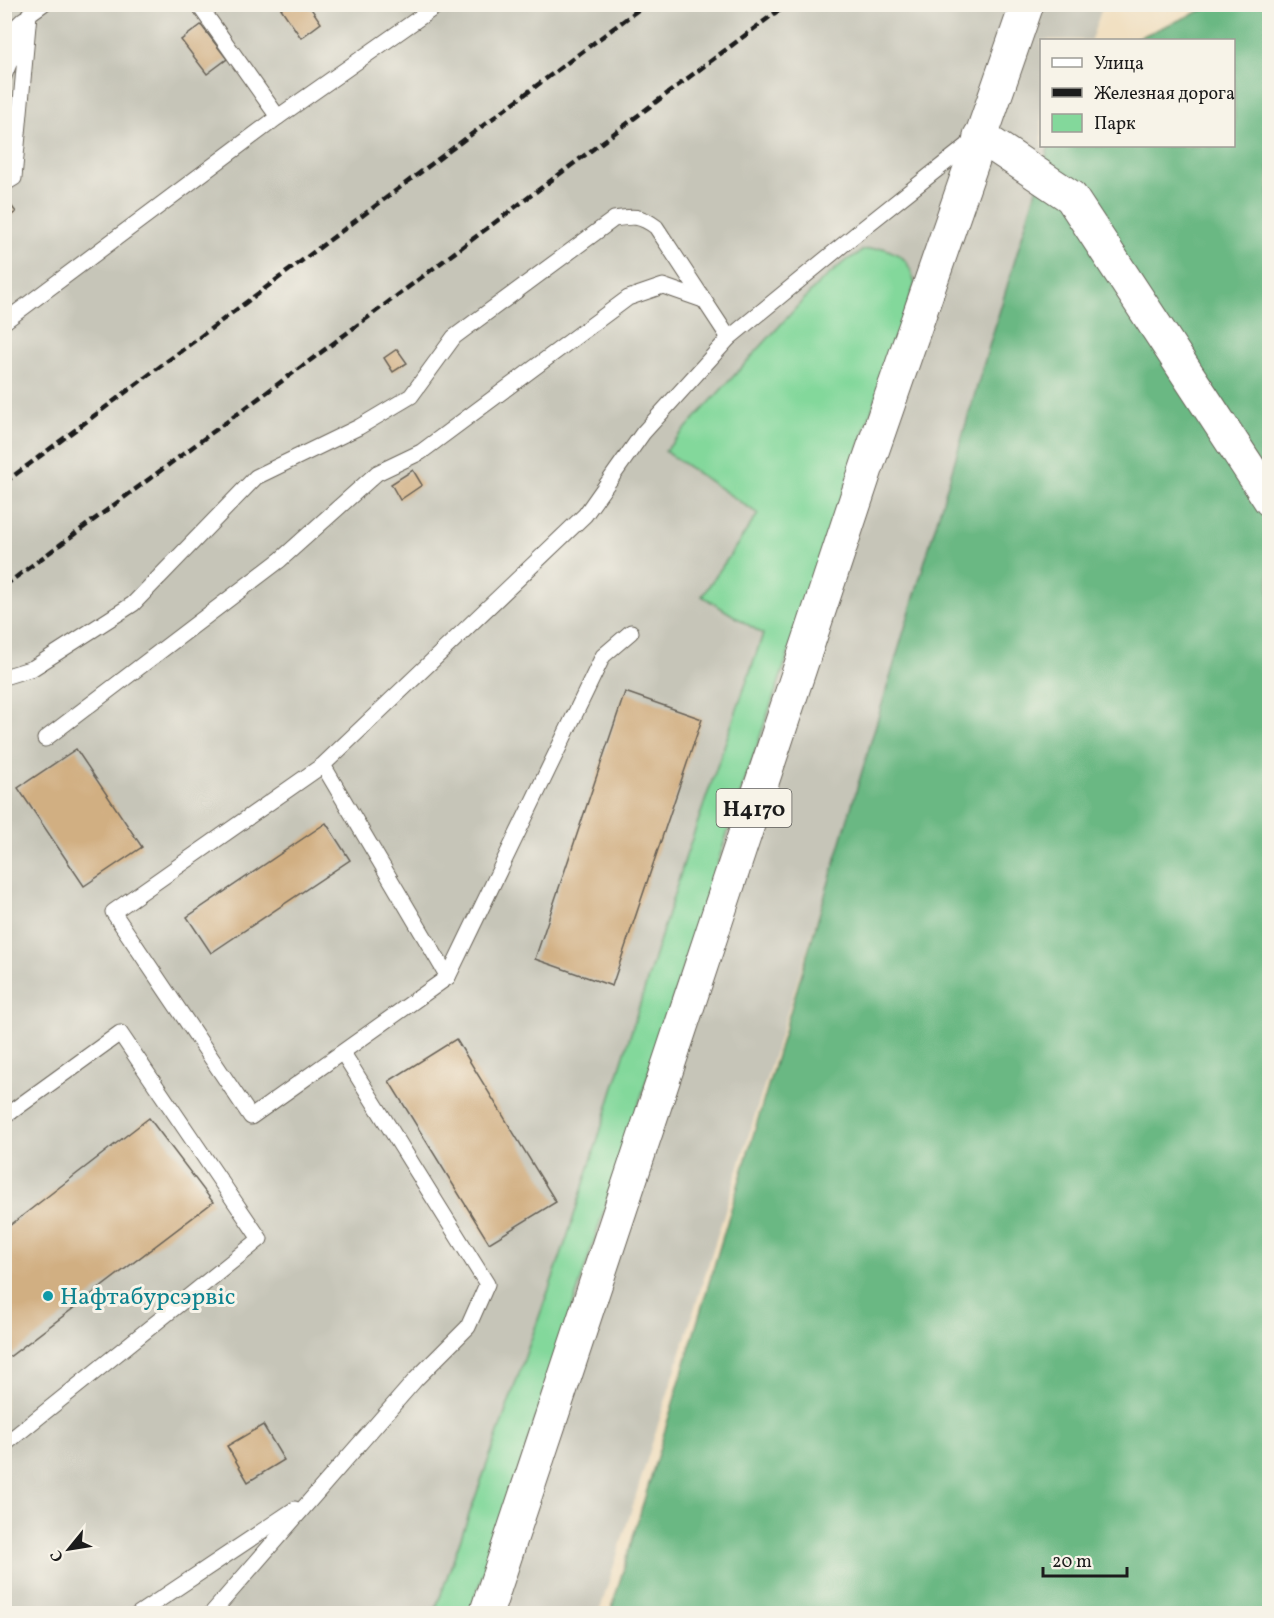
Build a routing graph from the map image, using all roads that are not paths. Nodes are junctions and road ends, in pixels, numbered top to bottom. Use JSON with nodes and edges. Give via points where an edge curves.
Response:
{"nodes":[{"id":1,"x":43,"y":4,"type":"edge"},
{"id":2,"x":438,"y":4,"type":"edge"},
{"id":3,"x":1027,"y":4,"type":"edge"},
{"id":4,"x":204,"y":7,"type":"edge"},
{"id":5,"x":29,"y":14,"type":"junction"},
{"id":6,"x":4,"y":38,"type":"edge"},
{"id":7,"x":4,"y":76,"type":"edge"},
{"id":8,"x":278,"y":117,"type":"junction"},
{"id":9,"x":980,"y":136,"type":"junction"},
{"id":10,"x":4,"y":184,"type":"edge"},
{"id":11,"x":703,"y":300,"type":"junction"},
{"id":12,"x":4,"y":322,"type":"edge"},
{"id":13,"x":729,"y":338,"type":"junction"},
{"id":14,"x":1269,"y":500,"type":"edge"},
{"id":15,"x":631,"y":632,"type":"dead end"},
{"id":16,"x":4,"y":677,"type":"edge"},
{"id":17,"x":45,"y":739,"type":"dead end"},
{"id":18,"x":323,"y":765,"type":"junction"},
{"id":19,"x":448,"y":977,"type":"junction"},
{"id":20,"x":343,"y":1053,"type":"junction"},
{"id":21,"x":4,"y":1117,"type":"edge"},
{"id":22,"x":4,"y":1445,"type":"edge"},
{"id":23,"x":313,"y":1497,"type":"junction"},
{"id":24,"x":138,"y":1614,"type":"edge"},
{"id":25,"x":212,"y":1614,"type":"edge"},
{"id":26,"x":486,"y":1614,"type":"edge"}],
"edges":[{"from":1,"to":5,"type":"lane"},
{"from":2,"to":8,"type":"lane"},
{"from":3,"to":9,"type":"main road","number":"Н4170"},
{"from":4,"to":8,"type":"lane"},
{"from":5,"to":6,"type":"lane"},
{"from":5,"to":7,"type":"lane"},
{"from":5,"to":10,"type":"lane","via":[[14,178]]},
{"from":8,"to":12,"type":"lane"},
{"from":9,"to":13,"type":"lane"},
{"from":9,"to":14,"type":"main road","via":[[1071,197]]},
{"from":9,"to":26,"type":"main road","number":"Н4170"},
{"from":11,"to":13,"type":"lane"},
{"from":11,"to":16,"type":"lane","via":[[656,227],[633,216],[614,219],[454,337],[411,396],[359,427],[256,477],[133,604],[33,668]]},
{"from":11,"to":17,"type":"lane","via":[[663,286],[628,298],[421,452],[377,473],[280,560]]},
{"from":13,"to":18,"type":"lane","via":[[643,433],[585,515]]},
{"from":15,"to":19,"type":"lane","via":[[603,656]]},
{"from":18,"to":19,"type":"lane"},
{"from":18,"to":20,"type":"lane","via":[[113,912],[251,1117]]},
{"from":19,"to":20,"type":"lane"},
{"from":20,"to":23,"type":"lane","via":[[487,1284],[468,1327],[416,1379]]},
{"from":21,"to":22,"type":"lane","via":[[120,1033],[260,1239]]},
{"from":23,"to":24,"type":"lane"},
{"from":23,"to":25,"type":"lane"}]}
